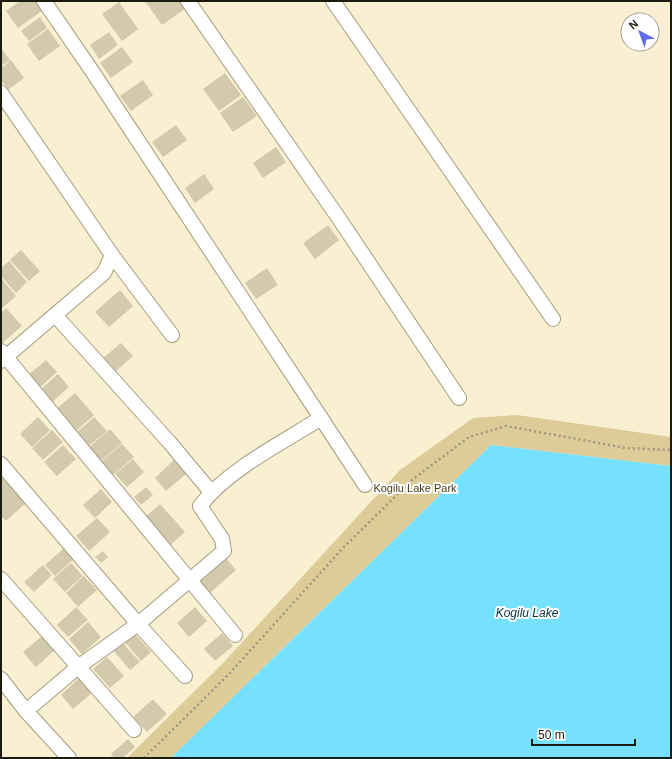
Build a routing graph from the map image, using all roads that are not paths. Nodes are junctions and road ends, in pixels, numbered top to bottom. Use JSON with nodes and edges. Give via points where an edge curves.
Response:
{"nodes":[{"id":1,"x":44,"y":1,"type":"edge"},
{"id":2,"x":188,"y":1,"type":"edge"},
{"id":3,"x":333,"y":1,"type":"edge"},
{"id":4,"x":1,"y":93,"type":"edge"},
{"id":5,"x":112,"y":255,"type":"junction"},
{"id":6,"x":55,"y":315,"type":"junction"},
{"id":7,"x":552,"y":319,"type":"dead end"},
{"id":8,"x":172,"y":335,"type":"dead end"},
{"id":9,"x":3,"y":356,"type":"edge"},
{"id":10,"x":459,"y":398,"type":"dead end"},
{"id":11,"x":321,"y":418,"type":"junction"},
{"id":12,"x":1,"y":464,"type":"edge"},
{"id":13,"x":365,"y":486,"type":"dead end"},
{"id":14,"x":211,"y":492,"type":"junction"},
{"id":15,"x":1,"y":579,"type":"edge"},
{"id":16,"x":190,"y":581,"type":"junction"},
{"id":17,"x":138,"y":624,"type":"junction"},
{"id":18,"x":235,"y":635,"type":"dead end"},
{"id":19,"x":78,"y":667,"type":"junction"},
{"id":20,"x":185,"y":676,"type":"dead end"},
{"id":21,"x":1,"y":679,"type":"edge"},
{"id":22,"x":26,"y":711,"type":"junction"},
{"id":23,"x":134,"y":730,"type":"dead end"},
{"id":24,"x":68,"y":758,"type":"edge"}],
"edges":[{"from":1,"to":11,"type":"street"},
{"from":2,"to":10,"type":"street","via":[[340,220]]},
{"from":3,"to":7,"type":"street"},
{"from":4,"to":5,"type":"street"},
{"from":5,"to":6,"type":"street","via":[[104,273]]},
{"from":5,"to":8,"type":"street"},
{"from":6,"to":9,"type":"street"},
{"from":6,"to":14,"type":"street"},
{"from":9,"to":16,"type":"street"},
{"from":11,"to":13,"type":"street"},
{"from":11,"to":14,"type":"street","via":[[227,478]]},
{"from":12,"to":17,"type":"street"},
{"from":14,"to":16,"type":"street","via":[[200,506],[222,539],[224,551]]},
{"from":15,"to":19,"type":"street"},
{"from":16,"to":17,"type":"street"},
{"from":16,"to":18,"type":"street"},
{"from":17,"to":19,"type":"street"},
{"from":17,"to":20,"type":"street"},
{"from":19,"to":22,"type":"street"},
{"from":19,"to":23,"type":"street"},
{"from":21,"to":22,"type":"street"},
{"from":22,"to":24,"type":"street"}]}
